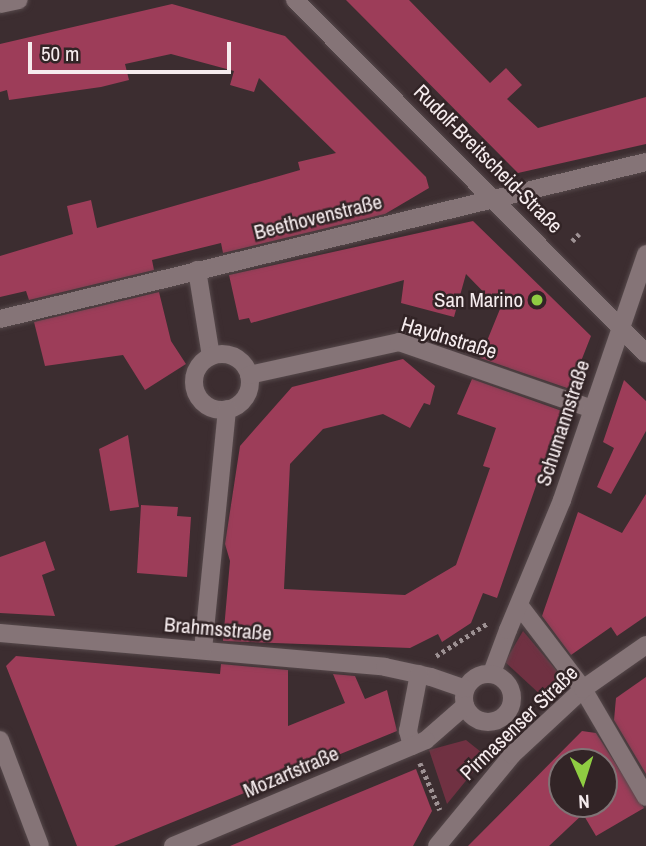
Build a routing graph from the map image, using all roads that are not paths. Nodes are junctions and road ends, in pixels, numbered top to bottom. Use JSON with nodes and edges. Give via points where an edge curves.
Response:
{"nodes":[{"id":1,"x":19,"y":0,"type":"edge"},
{"id":2,"x":295,"y":0,"type":"edge"},
{"id":3,"x":0,"y":4,"type":"edge"},
{"id":4,"x":646,"y":162,"type":"edge"},
{"id":5,"x":498,"y":198,"type":"junction"},
{"id":6,"x":646,"y":254,"type":"edge"},
{"id":7,"x":197,"y":270,"type":"junction"},
{"id":8,"x":0,"y":319,"type":"edge"},
{"id":9,"x":619,"y":325,"type":"junction"},
{"id":10,"x":646,"y":353,"type":"edge"},
{"id":11,"x":211,"y":356,"type":"junction"},
{"id":12,"x":249,"y":374,"type":"junction"},
{"id":13,"x":227,"y":409,"type":"junction"},
{"id":14,"x":592,"y":409,"type":"junction"},
{"id":15,"x":519,"y":605,"type":"junction"},
{"id":16,"x":0,"y":633,"type":"edge"},
{"id":17,"x":646,"y":645,"type":"edge"},
{"id":18,"x":203,"y":650,"type":"junction"},
{"id":19,"x":492,"y":673,"type":"junction"},
{"id":20,"x":425,"y":675,"type":"junction"},
{"id":21,"x":583,"y":689,"type":"junction"},
{"id":22,"x":465,"y":698,"type":"junction"},
{"id":23,"x":419,"y":743,"type":"junction"},
{"id":24,"x":1,"y":745,"type":"edge"},
{"id":25,"x":646,"y":797,"type":"edge"},
{"id":26,"x":448,"y":831,"type":"edge"},
{"id":27,"x":40,"y":846,"type":"edge"},
{"id":28,"x":173,"y":846,"type":"edge"},
{"id":29,"x":437,"y":846,"type":"edge"}],
"edges":[{"from":1,"to":3,"type":"street"},
{"from":2,"to":5,"type":"street","name":"Rudolf-Breitscheid-Straße"},
{"from":4,"to":5,"type":"street","name":"Beethovenstraße"},
{"from":5,"to":7,"type":"street","name":"Beethovenstraße"},
{"from":5,"to":9,"type":"street","name":"Rudolf-Breitscheid-Straße"},
{"from":6,"to":9,"type":"street","name":"Schumannstraße"},
{"from":7,"to":8,"type":"street","name":"Beethovenstraße"},
{"from":7,"to":11,"type":"street"},
{"from":9,"to":10,"type":"street","name":"Rudolf-Breitscheid-Straße"},
{"from":9,"to":14,"type":"street","name":"Schumannstraße"},
{"from":11,"to":12,"type":"street","via":[[237,358]]},
{"from":11,"to":13,"type":"street","via":[[196,373],[195,388],[208,406]]},
{"from":12,"to":13,"type":"street","via":[[249,393]]},
{"from":12,"to":14,"type":"street","name":"Haydnstraße","via":[[399,342]]},
{"from":13,"to":18,"type":"street"},
{"from":14,"to":15,"type":"street","name":"Schumannstraße"},
{"from":15,"to":19,"type":"street","name":"Schumannstraße"},
{"from":15,"to":21,"type":"street"},
{"from":16,"to":18,"type":"street","name":"Brahmsstraße"},
{"from":17,"to":21,"type":"street","name":"Pirmasenser Straße"},
{"from":18,"to":20,"type":"street","name":"Brahmsstraße"},
{"from":19,"to":22,"type":"street","via":[[476,677]]},
{"from":19,"to":22,"type":"street","via":[[507,682],[514,720],[476,719]]},
{"from":20,"to":22,"type":"street","name":"Brahmsstraße"},
{"from":20,"to":23,"type":"street","via":[[408,731]]},
{"from":21,"to":25,"type":"street"},
{"from":21,"to":26,"type":"street","name":"Pirmasenser Straße"},
{"from":22,"to":23,"type":"street","name":"Mozartstraße"},
{"from":23,"to":28,"type":"street","name":"Mozartstraße"},
{"from":24,"to":27,"type":"street"},
{"from":26,"to":29,"type":"street","name":"Pirmasenser Straße"}]}
